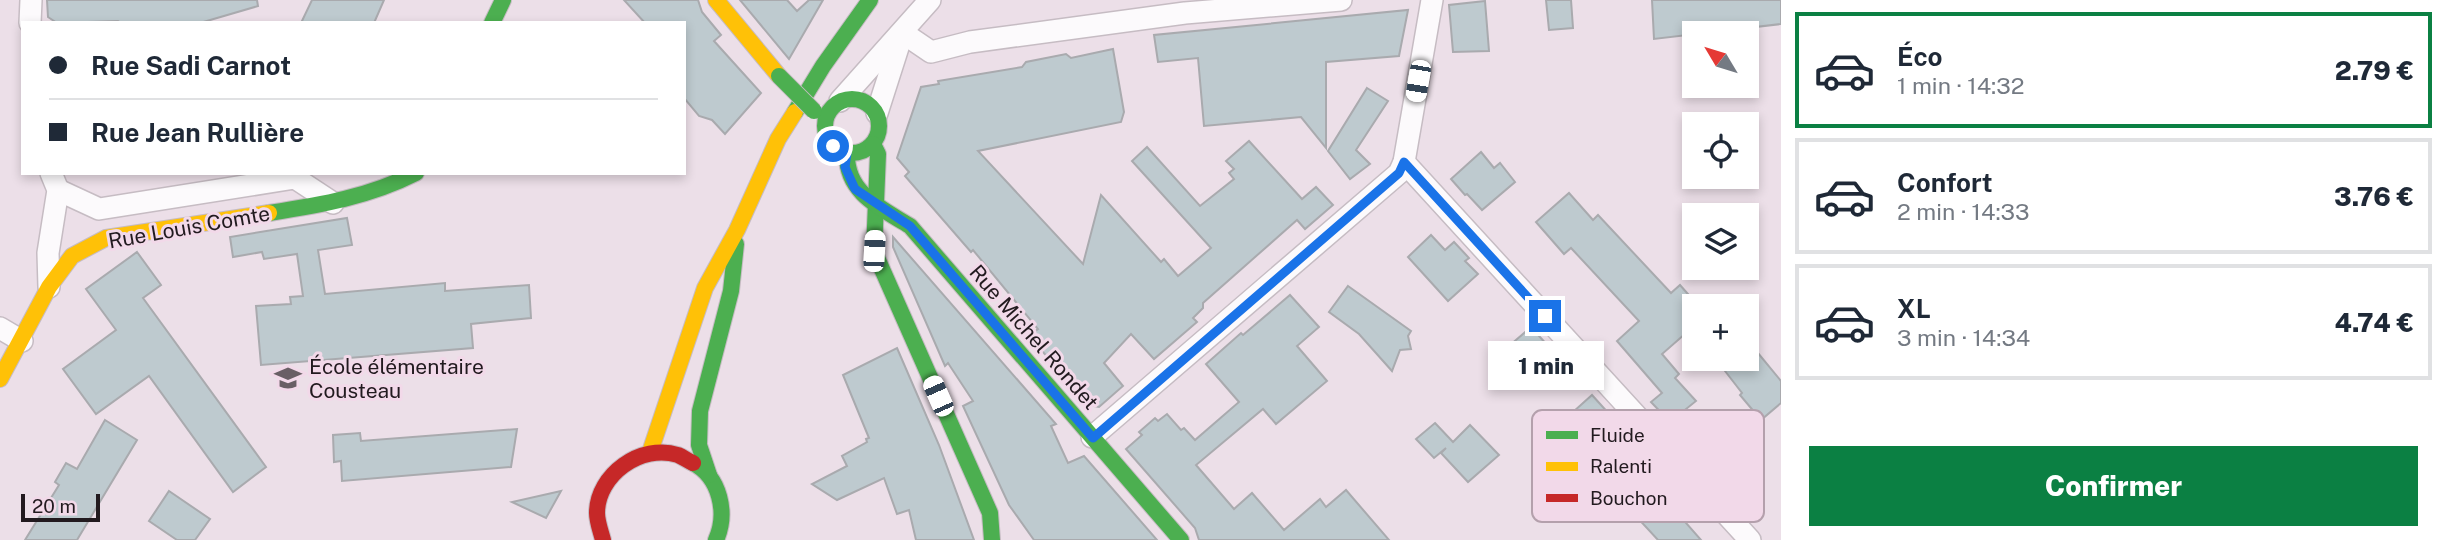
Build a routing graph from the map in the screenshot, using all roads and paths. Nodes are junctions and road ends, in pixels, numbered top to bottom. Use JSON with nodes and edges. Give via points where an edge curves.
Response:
{"nodes":[{"id":1,"x":31,"y":0,"type":"edge"},
{"id":2,"x":503,"y":0,"type":"edge"},
{"id":3,"x":716,"y":0,"type":"edge"},
{"id":4,"x":870,"y":0,"type":"edge"},
{"id":5,"x":930,"y":0,"type":"edge"},
{"id":6,"x":1341,"y":0,"type":"edge"},
{"id":7,"x":1432,"y":0,"type":"edge"},
{"id":8,"x":30,"y":21,"type":"edge"},
{"id":9,"x":493,"y":21,"type":"edge"},
{"id":10,"x":903,"y":33,"type":"junction"},
{"id":11,"x":827,"y":109,"type":"junction"},
{"id":12,"x":877,"y":113,"type":"junction"},
{"id":13,"x":876,"y":149,"type":"junction"},
{"id":14,"x":847,"y":153,"type":"junction"},
{"id":15,"x":1404,"y":162,"type":"junction"},
{"id":16,"x":412,"y":175,"type":"edge"},
{"id":17,"x":55,"y":182,"type":"edge"},
{"id":18,"x":333,"y":203,"type":"junction"},
{"id":19,"x":877,"y":204,"type":"junction"},
{"id":20,"x":737,"y":230,"type":"junction"},
{"id":21,"x":49,"y":287,"type":"junction"},
{"id":22,"x":0,"y":328,"type":"edge"},
{"id":23,"x":22,"y":341,"type":"junction"},
{"id":24,"x":0,"y":379,"type":"edge"},
{"id":25,"x":1631,"y":410,"type":"edge"},
{"id":26,"x":1093,"y":438,"type":"junction"},
{"id":27,"x":650,"y":452,"type":"junction"},
{"id":28,"x":709,"y":475,"type":"junction"},
{"id":29,"x":1734,"y":522,"type":"edge"},
{"id":30,"x":999,"y":536,"type":"edge"},
{"id":31,"x":597,"y":538,"type":"edge"},
{"id":32,"x":716,"y":540,"type":"edge"},
{"id":33,"x":1181,"y":540,"type":"edge"},
{"id":34,"x":1750,"y":540,"type":"edge"}],
"edges":[{"from":1,"to":8,"type":"street"},
{"from":2,"to":9,"type":"main road"},
{"from":3,"to":11,"type":"main road","bridge":true,"via":[[779,76]]},
{"from":4,"to":20,"type":"main road","via":[[778,139]]},
{"from":5,"to":10,"type":"street"},
{"from":6,"to":10,"type":"street","via":[[1185,13],[970,42],[931,52]]},
{"from":7,"to":15,"type":"street"},
{"from":10,"to":11,"type":"street"},
{"from":10,"to":12,"type":"street"},
{"from":11,"to":12,"type":"main road","via":[[849,99],[869,104]]},
{"from":11,"to":14,"type":"main road","via":[[828,139]]},
{"from":12,"to":13,"type":"main road"},
{"from":13,"to":14,"type":"main road"},
{"from":13,"to":19,"type":"main road"},
{"from":14,"to":19,"type":"main road","name":"Rue Michel Rondet","via":[[845,167],[855,189]]},
{"from":15,"to":25,"type":"street"},
{"from":15,"to":26,"type":"street","via":[[1399,173]]},
{"from":16,"to":18,"type":"main road","name":"Rue Louis Comte","via":[[389,187]]},
{"from":17,"to":18,"type":"street","via":[[99,209],[295,178]]},
{"from":17,"to":21,"type":"street"},
{"from":18,"to":21,"type":"main road","name":"Rue Louis Comte","via":[[106,238],[72,256]]},
{"from":19,"to":26,"type":"main road","name":"Rue Michel Rondet","via":[[910,226]]},
{"from":19,"to":30,"type":"main road","via":[[874,251]]},
{"from":20,"to":27,"type":"main road","via":[[705,289]]},
{"from":20,"to":28,"type":"main road","via":[[731,290],[700,411],[699,445]]},
{"from":21,"to":23,"type":"main road","name":"Rue Louis Comte"},
{"from":22,"to":23,"type":"street"},
{"from":23,"to":24,"type":"main road","name":"Rue Louis Comte"},
{"from":26,"to":33,"type":"main road","name":"Rue Michel Rondet"},
{"from":27,"to":28,"type":"main road","via":[[682,455]]},
{"from":27,"to":31,"type":"main road","via":[[629,459],[613,472],[602,491]]},
{"from":28,"to":32,"type":"main road","via":[[719,493],[722,513]]},
{"from":29,"to":34,"type":"street"}]}
